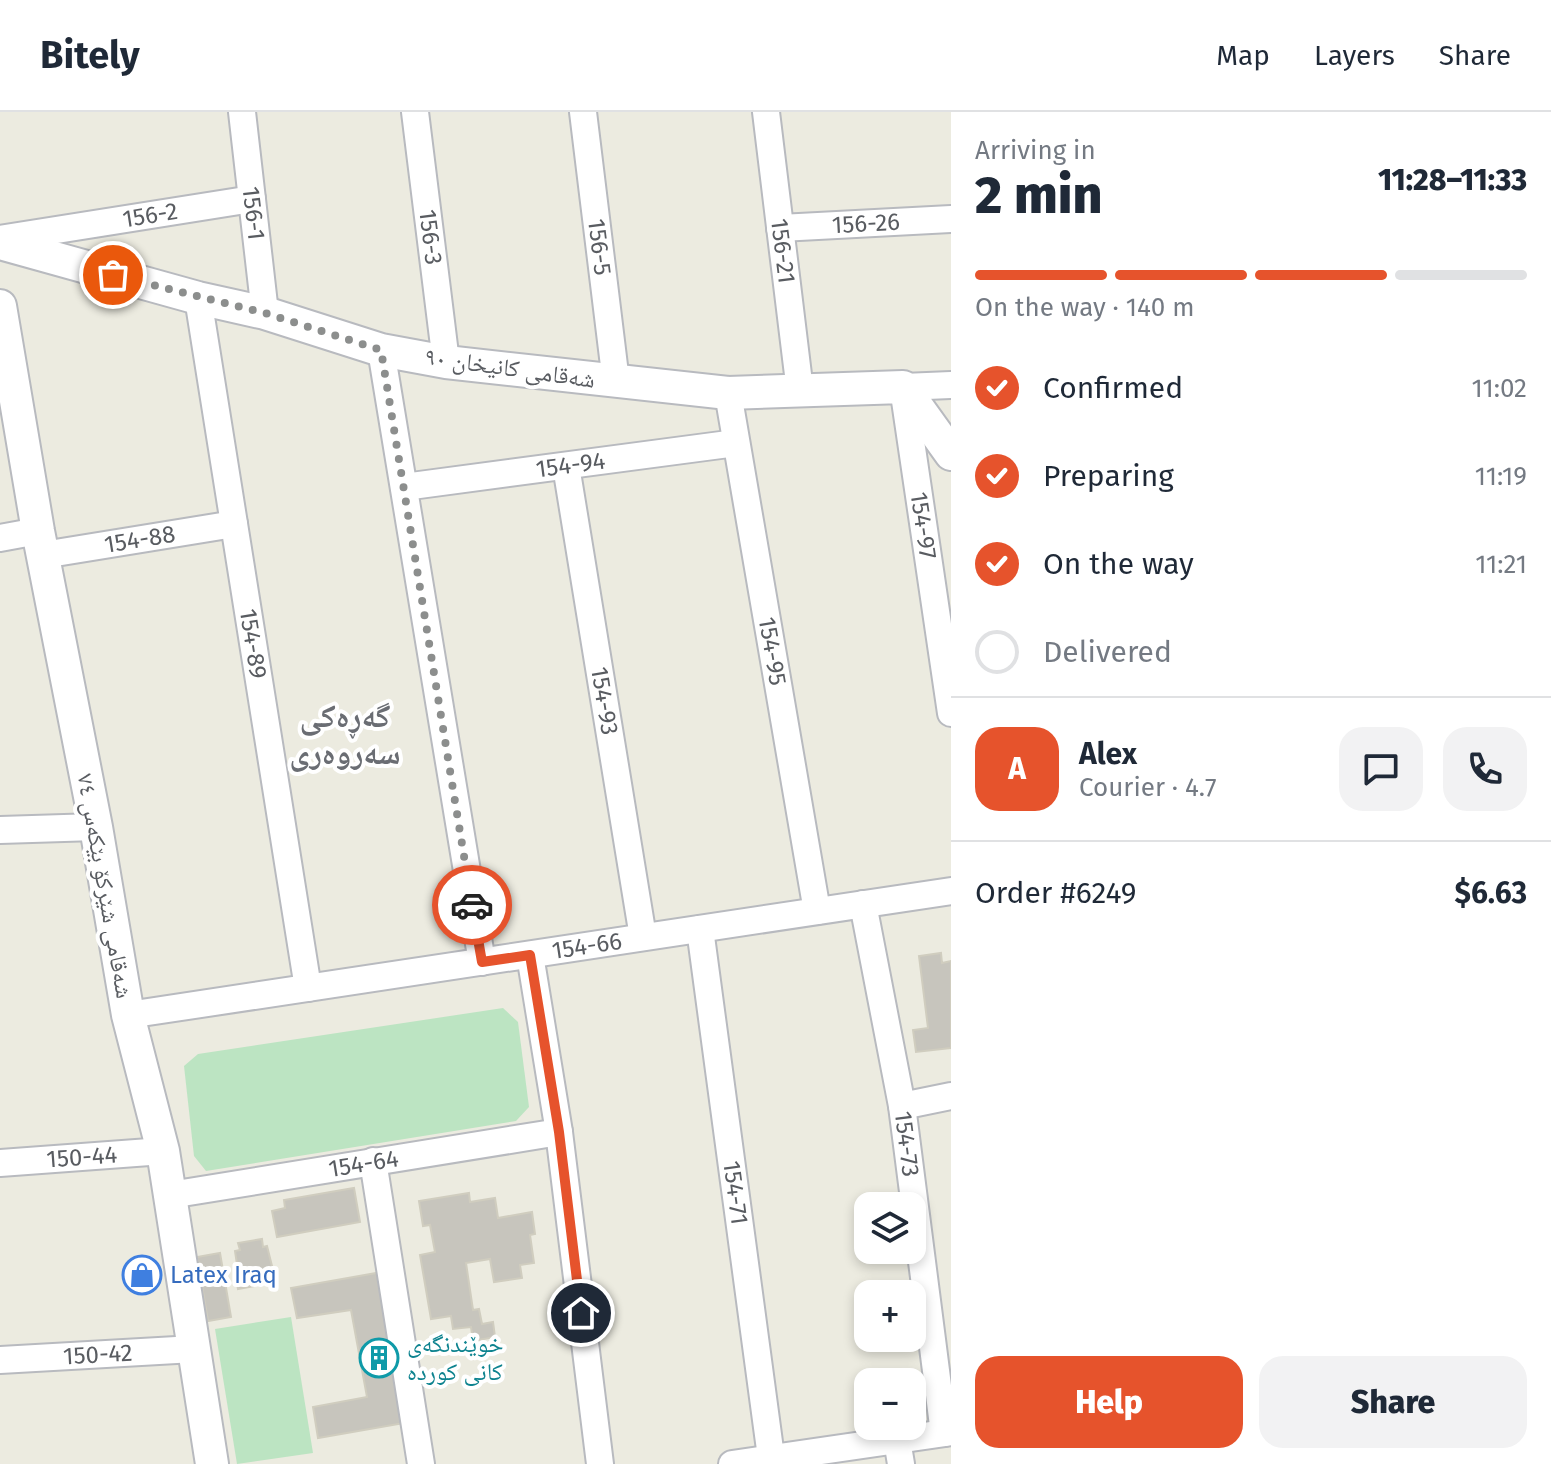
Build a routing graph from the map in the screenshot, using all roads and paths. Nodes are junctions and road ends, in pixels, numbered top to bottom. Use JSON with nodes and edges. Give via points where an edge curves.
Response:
{"nodes":[{"id":1,"x":242,"y":112,"type":"edge"},
{"id":2,"x":415,"y":112,"type":"edge"},
{"id":3,"x":583,"y":112,"type":"edge"},
{"id":4,"x":766,"y":112,"type":"edge"},
{"id":5,"x":252,"y":199,"type":"junction"},
{"id":6,"x":951,"y":219,"type":"edge"},
{"id":7,"x":780,"y":228,"type":"junction"},
{"id":8,"x":0,"y":241,"type":"edge"},
{"id":9,"x":198,"y":298,"type":"junction"},
{"id":10,"x":265,"y":313,"type":"junction"},
{"id":11,"x":2,"y":327,"type":"edge"},
{"id":12,"x":381,"y":350,"type":"junction"},
{"id":13,"x":446,"y":362,"type":"junction"},
{"id":14,"x":616,"y":382,"type":"junction"},
{"id":15,"x":951,"y":385,"type":"edge"},
{"id":16,"x":903,"y":387,"type":"junction"},
{"id":17,"x":800,"y":391,"type":"junction"},
{"id":18,"x":728,"y":393,"type":"junction"},
{"id":19,"x":736,"y":443,"type":"junction"},
{"id":20,"x":951,"y":454,"type":"edge"},
{"id":21,"x":566,"y":466,"type":"junction"},
{"id":22,"x":404,"y":487,"type":"junction"},
{"id":23,"x":234,"y":524,"type":"junction"},
{"id":24,"x":0,"y":538,"type":"edge"},
{"id":25,"x":41,"y":543,"type":"junction"},
{"id":26,"x":950,"y":706,"type":"edge"},
{"id":27,"x":96,"y":827,"type":"junction"},
{"id":28,"x":0,"y":830,"type":"edge"},
{"id":29,"x":951,"y":891,"type":"edge"},
{"id":30,"x":863,"y":904,"type":"junction"},
{"id":31,"x":817,"y":911,"type":"junction"},
{"id":32,"x":700,"y":929,"type":"junction"},
{"id":33,"x":643,"y":937,"type":"junction"},
{"id":34,"x":530,"y":955,"type":"junction"},
{"id":35,"x":482,"y":962,"type":"junction"},
{"id":36,"x":308,"y":988,"type":"junction"},
{"id":37,"x":128,"y":1015,"type":"junction"},
{"id":38,"x":951,"y":1096,"type":"edge"},
{"id":39,"x":902,"y":1106,"type":"junction"},
{"id":40,"x":559,"y":1132,"type":"junction"},
{"id":41,"x":163,"y":1151,"type":"junction"},
{"id":42,"x":373,"y":1161,"type":"junction"},
{"id":43,"x":0,"y":1163,"type":"edge"},
{"id":44,"x":170,"y":1195,"type":"junction"},
{"id":45,"x":194,"y":1349,"type":"junction"},
{"id":46,"x":0,"y":1360,"type":"edge"},
{"id":47,"x":948,"y":1433,"type":"edge"},
{"id":48,"x":899,"y":1452,"type":"edge"},
{"id":49,"x":771,"y":1457,"type":"junction"},
{"id":50,"x":212,"y":1464,"type":"edge"},
{"id":51,"x":421,"y":1464,"type":"edge"},
{"id":52,"x":600,"y":1464,"type":"edge"},
{"id":53,"x":732,"y":1464,"type":"edge"}],
"edges":[{"from":1,"to":5,"type":"street","name":"156-1"},
{"from":2,"to":13,"type":"street","name":"156-3"},
{"from":3,"to":14,"type":"street","name":"156-5"},
{"from":4,"to":7,"type":"street","name":"156-21"},
{"from":5,"to":8,"type":"street","name":"156-2"},
{"from":5,"to":10,"type":"street","name":"156-1"},
{"from":6,"to":7,"type":"street","name":"156-26"},
{"from":7,"to":17,"type":"street","name":"156-21"},
{"from":8,"to":9,"type":"street","name":"شەقامی کانیخان ٩٠"},
{"from":9,"to":10,"type":"street","name":"شەقامی کانیخان ٩٠"},
{"from":9,"to":23,"type":"street","name":"154-89"},
{"from":10,"to":12,"type":"street","name":"شەقامی کانیخان ٩٠"},
{"from":11,"to":25,"type":"street","name":"شەقامی شێرکۆ بێکەس ٧٤"},
{"from":12,"to":13,"type":"street","name":"شەقامی کانیخان ٩٠"},
{"from":12,"to":22,"type":"street"},
{"from":13,"to":14,"type":"street","name":"شەقامی کانیخان ٩٠"},
{"from":14,"to":18,"type":"street","name":"شەقامی کانیخان ٩٠"},
{"from":15,"to":16,"type":"street"},
{"from":16,"to":17,"type":"street","name":"شەقامی کانیخان ٩٠"},
{"from":16,"to":20,"type":"street"},
{"from":16,"to":26,"type":"street","name":"154-97"},
{"from":17,"to":18,"type":"street","name":"شەقامی کانیخان ٩٠"},
{"from":18,"to":19,"type":"street","name":"154-95"},
{"from":19,"to":21,"type":"street","name":"154-94"},
{"from":19,"to":31,"type":"street","name":"154-95"},
{"from":21,"to":22,"type":"street","name":"154-94"},
{"from":21,"to":33,"type":"street","name":"154-93"},
{"from":22,"to":35,"type":"street"},
{"from":23,"to":25,"type":"street","name":"154-88"},
{"from":23,"to":36,"type":"street","name":"154-89"},
{"from":24,"to":25,"type":"street","name":"154-88"},
{"from":25,"to":27,"type":"street","name":"شەقامی شێرکۆ بێکەس ٧٤"},
{"from":27,"to":28,"type":"street"},
{"from":27,"to":37,"type":"street","name":"شەقامی شێرکۆ بێکەس ٧٤"},
{"from":29,"to":30,"type":"street","name":"154-66"},
{"from":30,"to":31,"type":"street","name":"154-66"},
{"from":30,"to":39,"type":"street","name":"154-73"},
{"from":31,"to":32,"type":"street","name":"154-66"},
{"from":32,"to":33,"type":"street","name":"154-66"},
{"from":32,"to":49,"type":"street","name":"154-71"},
{"from":33,"to":34,"type":"street","name":"154-66"},
{"from":34,"to":35,"type":"street","name":"154-66"},
{"from":34,"to":40,"type":"street"},
{"from":35,"to":36,"type":"street","name":"154-66"},
{"from":36,"to":37,"type":"street","name":"154-66"},
{"from":37,"to":41,"type":"street","name":"شەقامی شێرکۆ بێکەس ٧٤"},
{"from":38,"to":39,"type":"street"},
{"from":39,"to":47,"type":"street","name":"154-73"},
{"from":40,"to":42,"type":"street","name":"154-64"},
{"from":40,"to":52,"type":"street"},
{"from":41,"to":43,"type":"street","name":"150-44"},
{"from":41,"to":44,"type":"street","name":"شەقامی شێرکۆ بێکەس ٧٤"},
{"from":42,"to":44,"type":"street","name":"154-64"},
{"from":42,"to":51,"type":"street"},
{"from":44,"to":45,"type":"street","name":"شەقامی شێرکۆ بێکەس ٧٤"},
{"from":45,"to":46,"type":"street","name":"150-42"},
{"from":45,"to":50,"type":"street","name":"شەقامی شێرکۆ بێکەس ٧٤"},
{"from":47,"to":48,"type":"street"},
{"from":48,"to":49,"type":"street"},
{"from":49,"to":53,"type":"street"}]}
